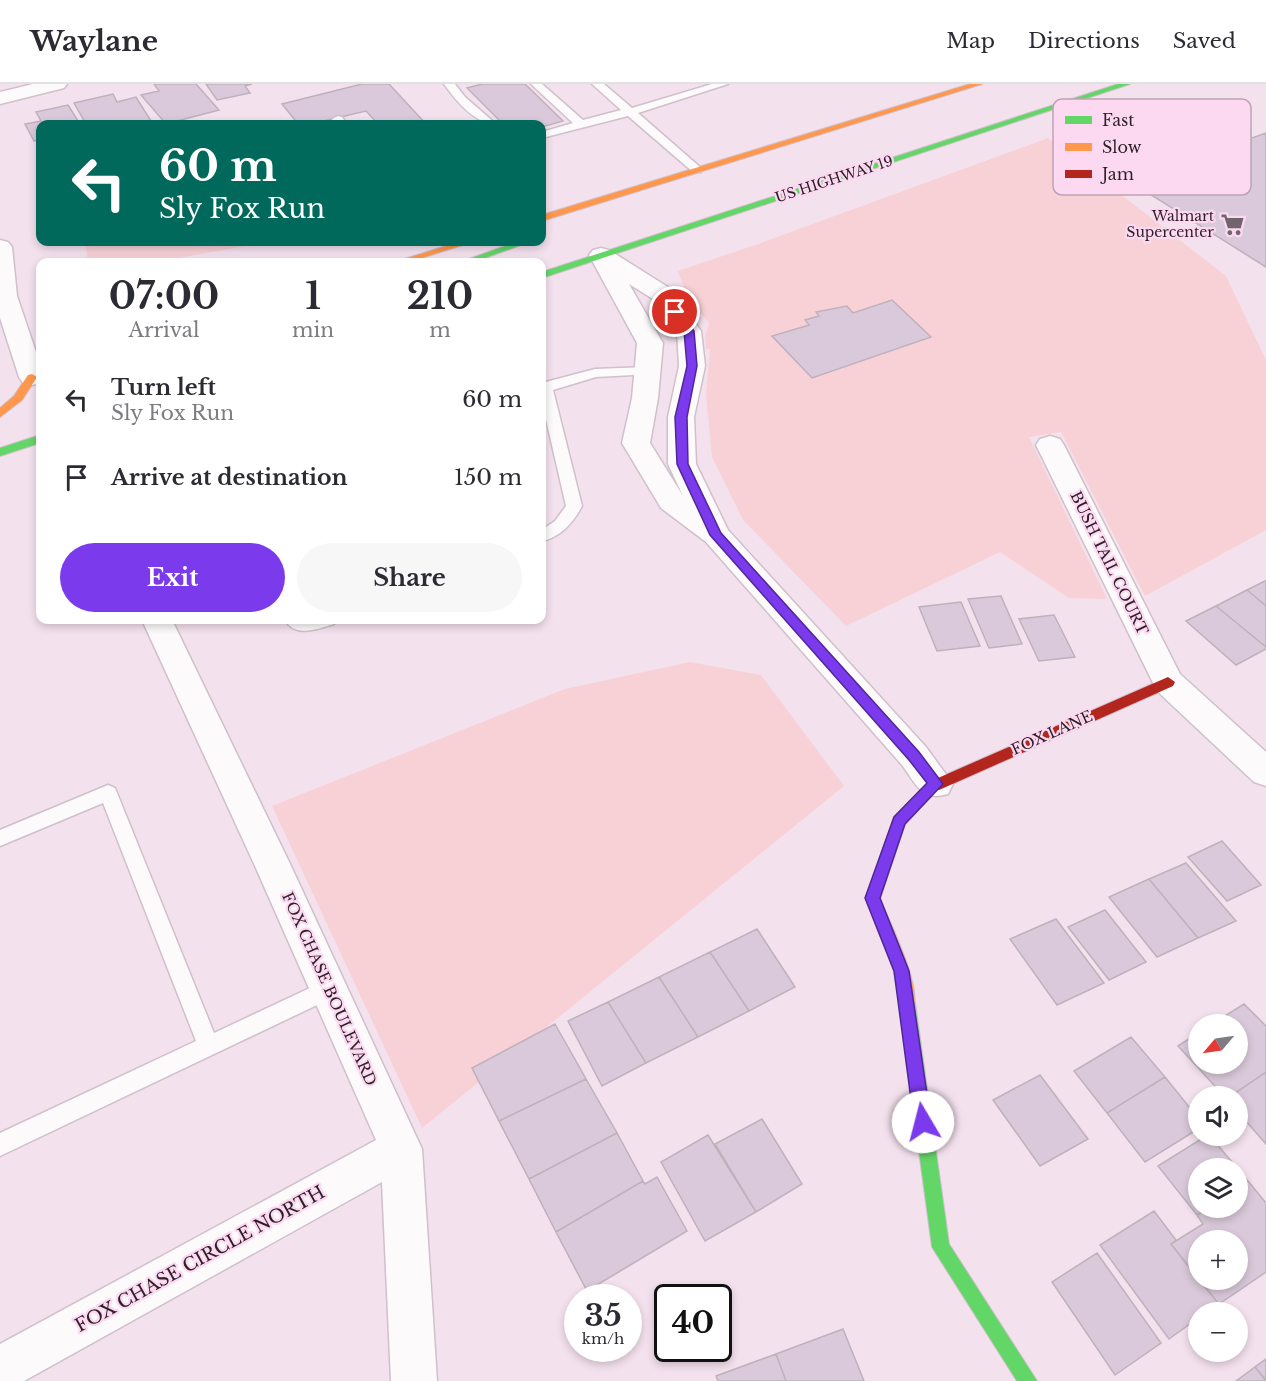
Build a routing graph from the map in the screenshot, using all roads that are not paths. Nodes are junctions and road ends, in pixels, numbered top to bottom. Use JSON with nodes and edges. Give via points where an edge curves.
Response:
{"nodes":[{"id":1,"x":57,"y":84,"type":"edge"},
{"id":2,"x":449,"y":84,"type":"edge"},
{"id":3,"x":536,"y":84,"type":"edge"},
{"id":4,"x":597,"y":84,"type":"edge"},
{"id":5,"x":723,"y":84,"type":"edge"},
{"id":6,"x":979,"y":84,"type":"edge"},
{"id":7,"x":1126,"y":84,"type":"edge"},
{"id":8,"x":0,"y":98,"type":"edge"},
{"id":9,"x":983,"y":99,"type":"dead end"},
{"id":10,"x":1080,"y":99,"type":"edge"},
{"id":11,"x":1053,"y":108,"type":"edge"},
{"id":12,"x":630,"y":112,"type":"junction"},
{"id":13,"x":486,"y":120,"type":"edge"},
{"id":14,"x":580,"y":123,"type":"junction"},
{"id":15,"x":546,"y":134,"type":"edge"},
{"id":16,"x":697,"y":170,"type":"junction"},
{"id":17,"x":613,"y":196,"type":"junction"},
{"id":18,"x":546,"y":217,"type":"edge"},
{"id":19,"x":670,"y":218,"type":"dead end"},
{"id":20,"x":546,"y":231,"type":"edge"},
{"id":21,"x":437,"y":246,"type":"edge"},
{"id":22,"x":512,"y":246,"type":"edge"},
{"id":23,"x":612,"y":251,"type":"junction"},
{"id":24,"x":0,"y":253,"type":"edge"},
{"id":25,"x":409,"y":258,"type":"edge"},
{"id":26,"x":478,"y":258,"type":"edge"},
{"id":27,"x":546,"y":274,"type":"edge"},
{"id":28,"x":647,"y":371,"type":"junction"},
{"id":29,"x":28,"y":378,"type":"edge"},
{"id":30,"x":546,"y":387,"type":"edge"},
{"id":31,"x":546,"y":399,"type":"edge"},
{"id":32,"x":0,"y":414,"type":"edge"},
{"id":33,"x":36,"y":440,"type":"edge"},
{"id":34,"x":1050,"y":445,"type":"dead end"},
{"id":35,"x":0,"y":452,"type":"edge"},
{"id":36,"x":546,"y":534,"type":"edge"},
{"id":37,"x":716,"y":535,"type":"junction"},
{"id":38,"x":159,"y":624,"type":"edge"},
{"id":39,"x":1168,"y":682,"type":"junction"},
{"id":40,"x":1266,"y":772,"type":"edge"},
{"id":41,"x":936,"y":784,"type":"junction"},
{"id":42,"x":0,"y":838,"type":"edge"},
{"id":43,"x":329,"y":988,"type":"junction"},
{"id":44,"x":208,"y":1046,"type":"junction"},
{"id":45,"x":0,"y":1145,"type":"edge"},
{"id":46,"x":401,"y":1149,"type":"junction"},
{"id":47,"x":0,"y":1369,"type":"edge"},
{"id":48,"x":414,"y":1381,"type":"edge"},
{"id":49,"x":1028,"y":1381,"type":"edge"}],
"edges":[{"from":1,"to":8,"type":"street"},
{"from":2,"to":13,"type":"lane"},
{"from":3,"to":14,"type":"lane"},
{"from":4,"to":12,"type":"lane"},
{"from":5,"to":12,"type":"lane"},
{"from":6,"to":9,"type":"main road"},
{"from":6,"to":16,"type":"main road"},
{"from":7,"to":10,"type":"main road","name":"US HIGHWAY 19"},
{"from":11,"to":23,"type":"main road","name":"US HIGHWAY 19"},
{"from":12,"to":14,"type":"lane"},
{"from":12,"to":16,"type":"lane"},
{"from":14,"to":15,"type":"lane"},
{"from":16,"to":17,"type":"main road"},
{"from":17,"to":18,"type":"main road"},
{"from":17,"to":20,"type":"main road"},
{"from":19,"to":23,"type":"main road"},
{"from":21,"to":25,"type":"main road"},
{"from":22,"to":26,"type":"main road"},
{"from":23,"to":27,"type":"main road","name":"US HIGHWAY 19"},
{"from":23,"to":28,"type":"street","via":[[650,343]]},
{"from":23,"to":37,"type":"street","via":[[662,294],[689,331],[692,366],[681,417],[682,464]]},
{"from":24,"to":29,"type":"street","via":[[5,296]]},
{"from":28,"to":30,"type":"lane","via":[[595,373]]},
{"from":28,"to":37,"type":"street","via":[[636,443],[671,501]]},
{"from":29,"to":32,"type":"main road","via":[[18,398]]},
{"from":31,"to":36,"type":"lane","via":[[574,506],[568,519]]},
{"from":33,"to":35,"type":"main road"},
{"from":34,"to":39,"type":"street","name":"BUSH TAIL COURT"},
{"from":37,"to":41,"type":"street"},
{"from":38,"to":43,"type":"street","name":"FOX CHASE BOULEVARD"},
{"from":39,"to":40,"type":"street"},
{"from":39,"to":41,"type":"main road","name":"FOX LANE"},
{"from":41,"to":49,"type":"main road","via":[[899,821],[873,898],[902,971],[941,1247]]},
{"from":42,"to":44,"type":"lane","via":[[108,793]]},
{"from":43,"to":44,"type":"lane"},
{"from":43,"to":46,"type":"street","name":"FOX CHASE BOULEVARD"},
{"from":44,"to":45,"type":"lane"},
{"from":46,"to":47,"type":"street","name":"FOX CHASE CIRCLE NORTH"},
{"from":46,"to":48,"type":"street","name":"FOX CHASE BOULEVARD"}]}
